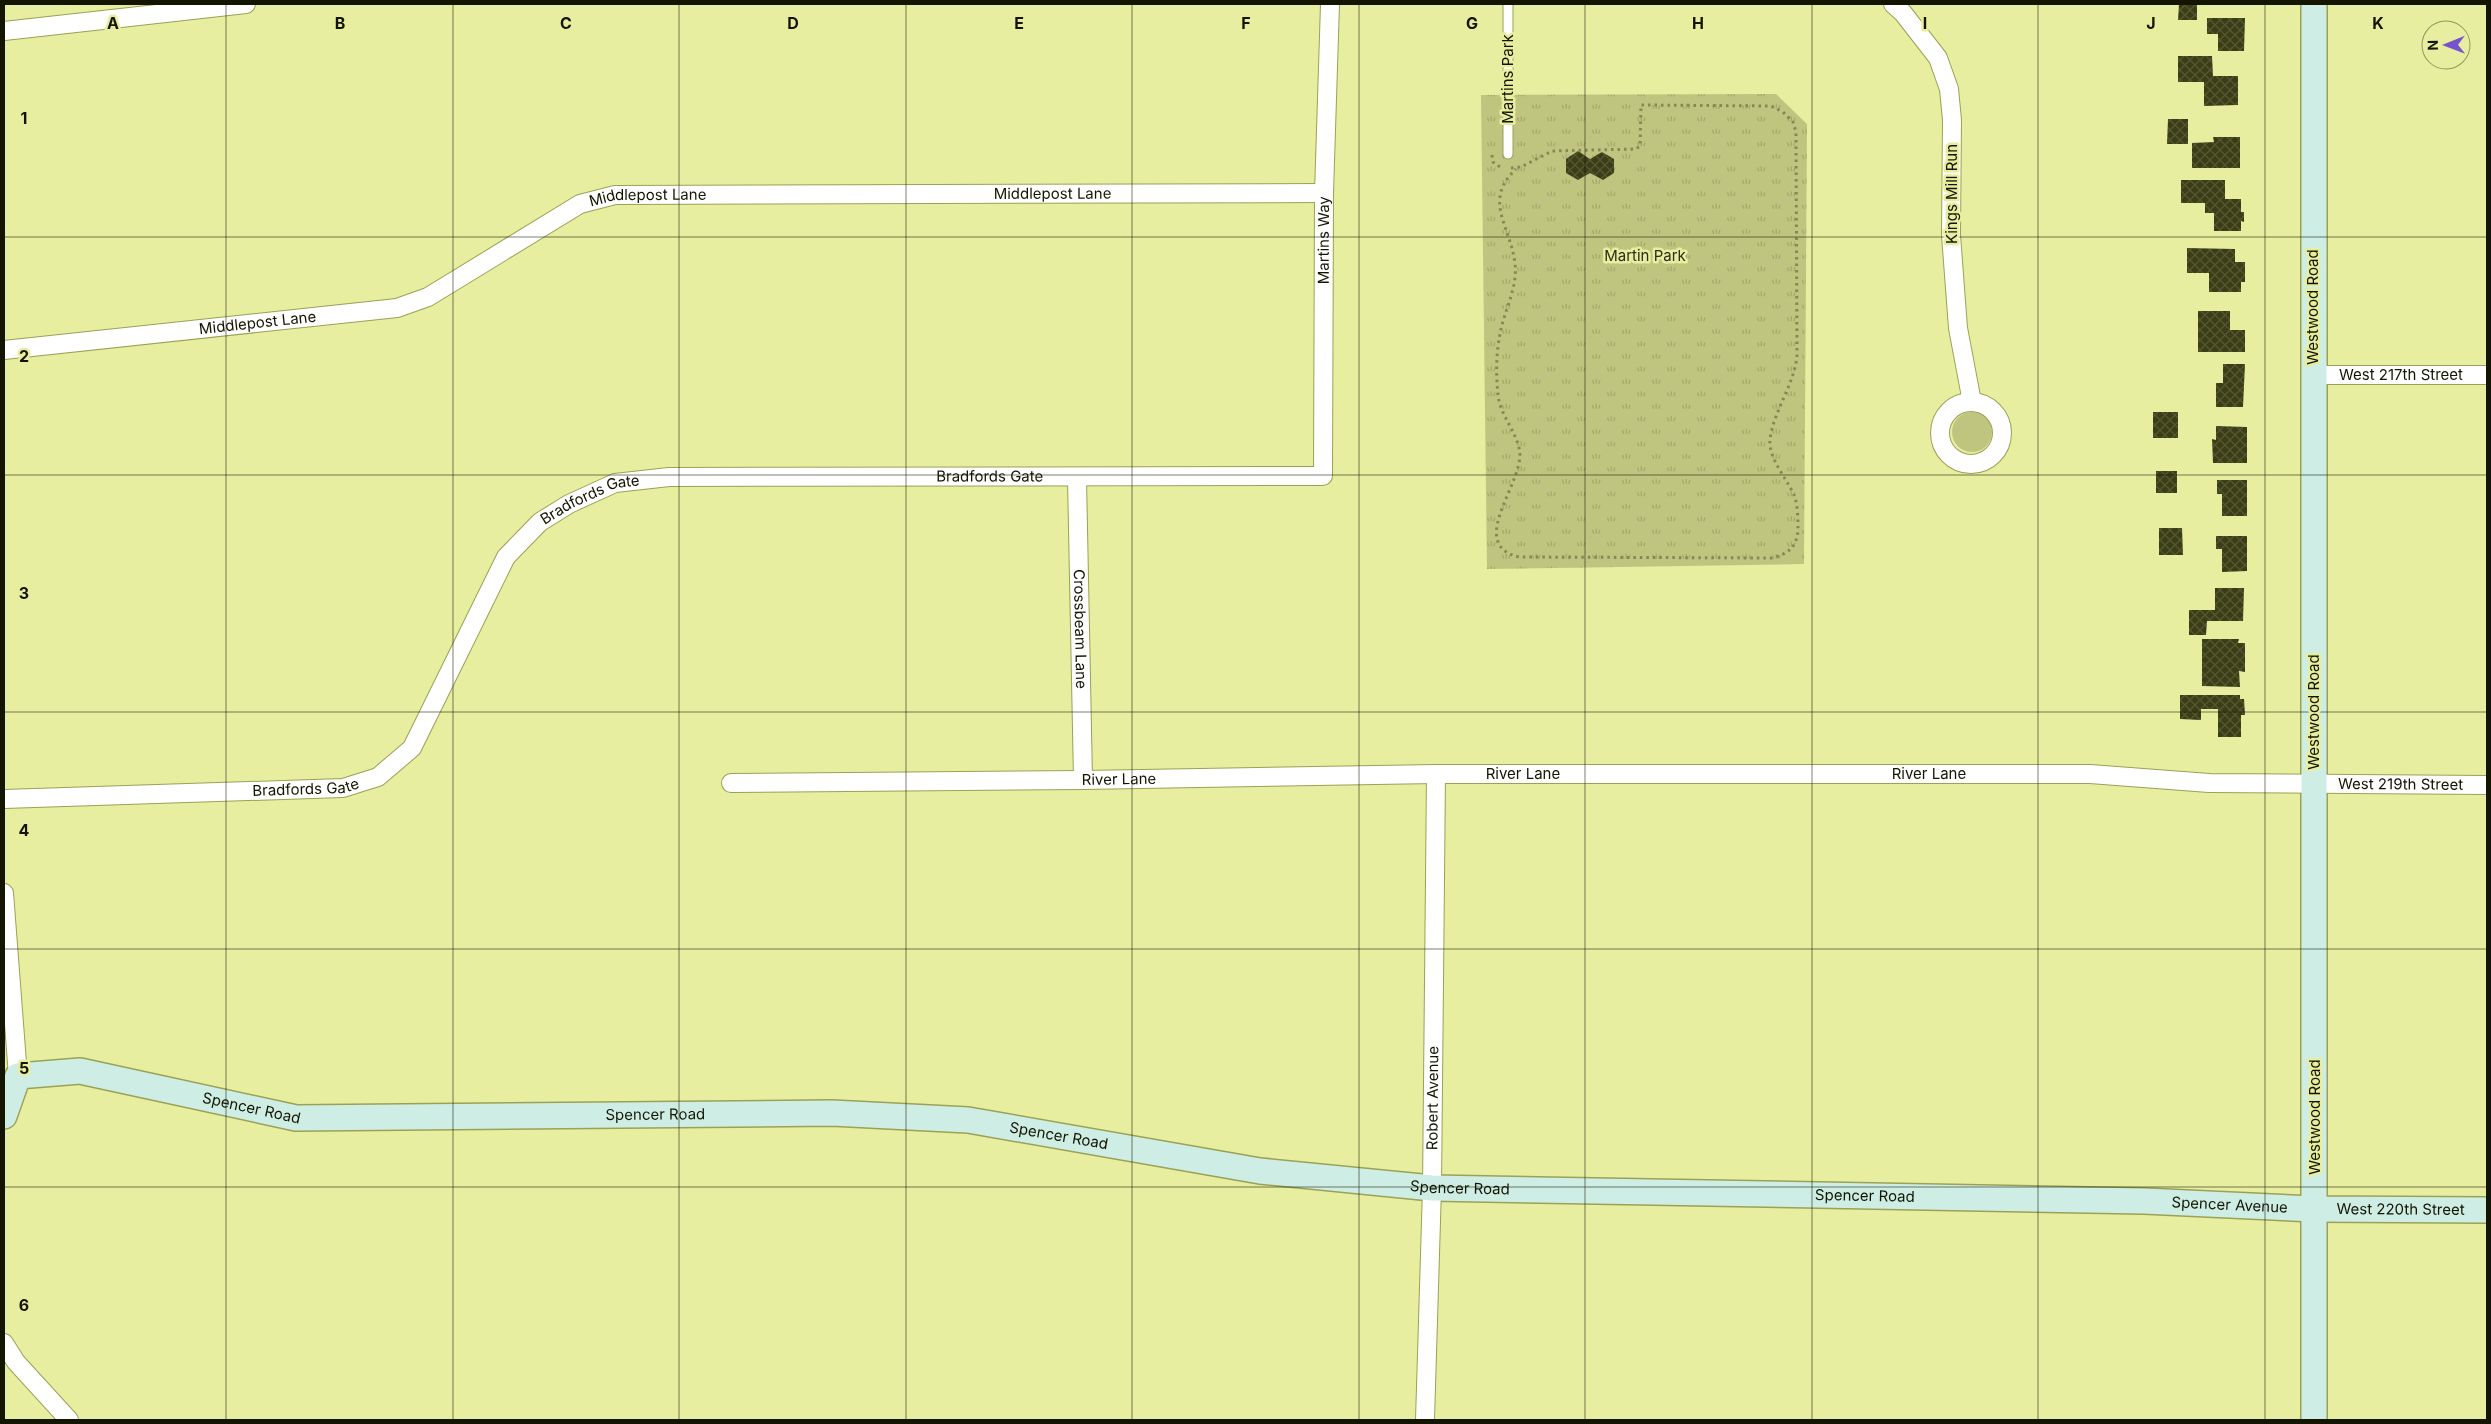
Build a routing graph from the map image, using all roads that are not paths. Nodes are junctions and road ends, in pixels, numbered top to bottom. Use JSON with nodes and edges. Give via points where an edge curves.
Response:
{"nodes":[{"id":1,"x":246,"y":4,"type":"edge"},
{"id":2,"x":1330,"y":4,"type":"edge"},
{"id":3,"x":1508,"y":4,"type":"edge"},
{"id":4,"x":2314,"y":4,"type":"edge"},
{"id":5,"x":1902,"y":7,"type":"edge"},
{"id":6,"x":4,"y":31,"type":"edge"},
{"id":7,"x":1508,"y":154,"type":"dead end"},
{"id":8,"x":1324,"y":193,"type":"junction"},
{"id":9,"x":4,"y":350,"type":"edge"},
{"id":10,"x":2313,"y":375,"type":"junction"},
{"id":11,"x":2487,"y":375,"type":"edge"},
{"id":12,"x":1972,"y":402,"type":"dead end"},
{"id":13,"x":1323,"y":476,"type":"joint"},
{"id":14,"x":1077,"y":478,"type":"junction"},
{"id":15,"x":1436,"y":774,"type":"junction"},
{"id":16,"x":1082,"y":780,"type":"junction"},
{"id":17,"x":731,"y":783,"type":"dead end"},
{"id":18,"x":2315,"y":784,"type":"junction"},
{"id":19,"x":2487,"y":785,"type":"edge"},
{"id":20,"x":4,"y":799,"type":"edge"},
{"id":21,"x":4,"y":901,"type":"edge"},
{"id":22,"x":18,"y":1076,"type":"junction"},
{"id":23,"x":4,"y":1116,"type":"edge"},
{"id":24,"x":1432,"y":1188,"type":"junction"},
{"id":25,"x":2144,"y":1201,"type":"joint"},
{"id":26,"x":2316,"y":1209,"type":"junction"},
{"id":27,"x":2487,"y":1210,"type":"edge"},
{"id":28,"x":4,"y":1343,"type":"edge"},
{"id":29,"x":69,"y":1420,"type":"edge"},
{"id":30,"x":1424,"y":1420,"type":"edge"},
{"id":31,"x":2314,"y":1420,"type":"edge"}],
"edges":[{"from":1,"to":6,"type":"street"},
{"from":2,"to":8,"type":"street","name":"Martins Way"},
{"from":3,"to":7,"type":"lane","name":"Martins Park"},
{"from":4,"to":10,"type":"street","name":"Westwood Road"},
{"from":5,"to":12,"type":"street","name":"Kings Mill Run","via":[[1938,58],[1949,89],[1952,120],[1951,235],[1958,328]]},
{"from":8,"to":9,"type":"street","name":"Middlepost Lane","via":[[615,195],[580,204],[428,297],[397,308]]},
{"from":8,"to":13,"type":"street","name":"Martins Way"},
{"from":10,"to":11,"type":"street","name":"West 217th Street"},
{"from":10,"to":18,"type":"street","name":"Westwood Road"},
{"from":13,"to":14,"type":"street","name":"Bradfords Gate"},
{"from":14,"to":16,"type":"street","name":"Crossbeam Lane"},
{"from":14,"to":20,"type":"street","name":"Bradfords Gate","via":[[669,477],[615,483],[569,504],[540,522],[506,556],[412,748],[378,777],[343,788]]},
{"from":15,"to":16,"type":"street","name":"River Lane"},
{"from":15,"to":18,"type":"street","name":"River Lane","via":[[2090,774],[2209,783]]},
{"from":15,"to":24,"type":"street","name":"Robert Avenue"},
{"from":16,"to":17,"type":"street","name":"River Lane"},
{"from":18,"to":19,"type":"street","name":"West 219th Street"},
{"from":18,"to":26,"type":"street","name":"Westwood Road"},
{"from":21,"to":22,"type":"street"},
{"from":22,"to":23,"type":"street"},
{"from":22,"to":24,"type":"street","name":"Spencer Road","via":[[80,1071],[296,1118],[832,1113],[968,1120],[1260,1171]]},
{"from":24,"to":25,"type":"street","name":"Spencer Road"},
{"from":24,"to":30,"type":"street","name":"Robert Avenue"},
{"from":25,"to":26,"type":"street","name":"Spencer Avenue"},
{"from":26,"to":27,"type":"street","name":"West 220th Street"},
{"from":26,"to":31,"type":"street","name":"Westwood Road"},
{"from":28,"to":29,"type":"street","via":[[16,1362]]}]}
